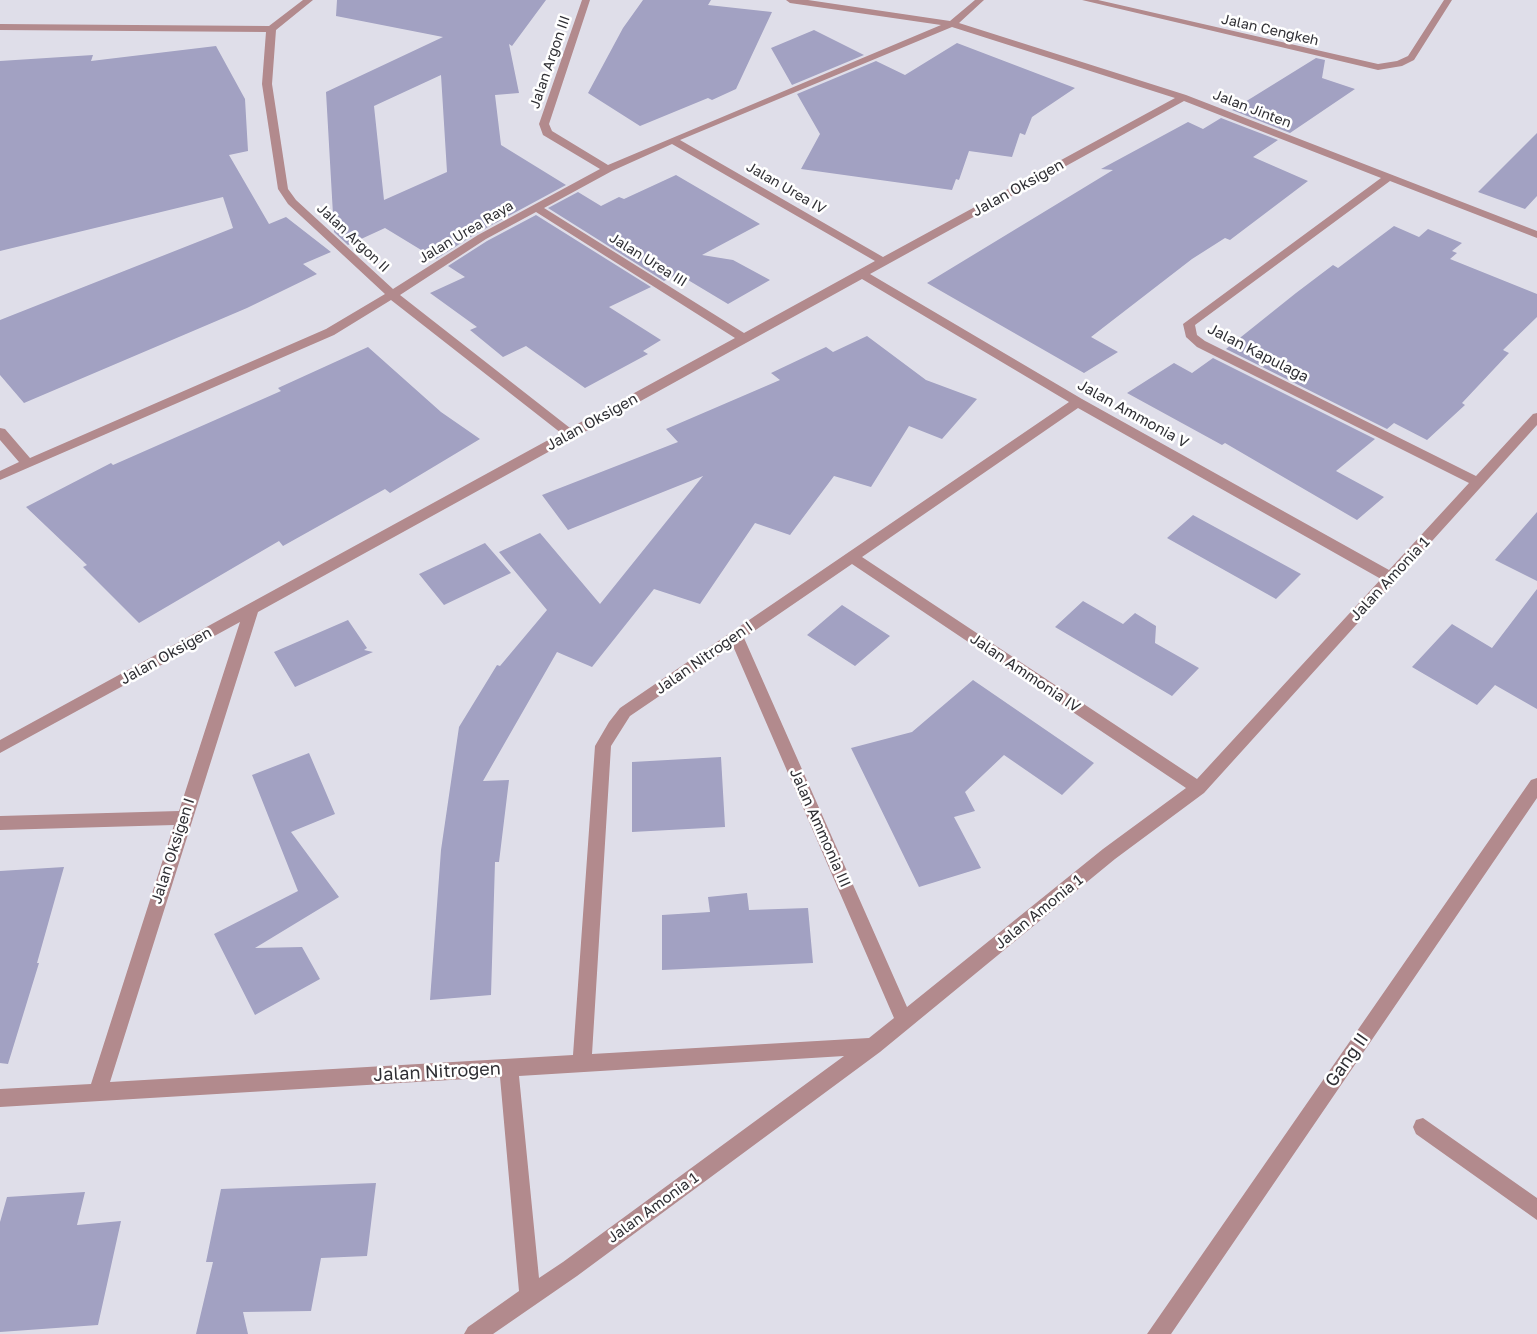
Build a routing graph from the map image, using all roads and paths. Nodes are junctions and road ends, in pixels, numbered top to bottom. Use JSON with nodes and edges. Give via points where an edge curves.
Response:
{"nodes":[{"id":1,"x":309,"y":0,"type":"edge"},
{"id":2,"x":586,"y":0,"type":"edge"},
{"id":3,"x":790,"y":0,"type":"edge"},
{"id":4,"x":980,"y":0,"type":"edge"},
{"id":5,"x":1086,"y":0,"type":"edge"},
{"id":6,"x":1448,"y":0,"type":"edge"},
{"id":7,"x":952,"y":24,"type":"junction"},
{"id":8,"x":0,"y":27,"type":"edge"},
{"id":9,"x":272,"y":29,"type":"junction"},
{"id":10,"x":1184,"y":97,"type":"junction"},
{"id":11,"x":672,"y":140,"type":"junction"},
{"id":12,"x":608,"y":170,"type":"junction"},
{"id":13,"x":1389,"y":177,"type":"junction"},
{"id":14,"x":536,"y":208,"type":"junction"},
{"id":15,"x":1537,"y":235,"type":"edge"},
{"id":16,"x":884,"y":262,"type":"junction"},
{"id":17,"x":861,"y":274,"type":"junction"},
{"id":18,"x":392,"y":295,"type":"junction"},
{"id":19,"x":744,"y":338,"type":"junction"},
{"id":20,"x":1078,"y":402,"type":"junction"},
{"id":21,"x":1537,"y":417,"type":"edge"},
{"id":22,"x":0,"y":432,"type":"edge"},
{"id":23,"x":570,"y":434,"type":"junction"},
{"id":24,"x":27,"y":464,"type":"junction"},
{"id":25,"x":0,"y":476,"type":"edge"},
{"id":26,"x":1479,"y":483,"type":"junction"},
{"id":27,"x":852,"y":557,"type":"junction"},
{"id":28,"x":1391,"y":578,"type":"junction"},
{"id":29,"x":251,"y":610,"type":"junction"},
{"id":30,"x":736,"y":636,"type":"junction"},
{"id":31,"x":0,"y":747,"type":"edge"},
{"id":32,"x":1537,"y":785,"type":"edge"},
{"id":33,"x":1198,"y":788,"type":"junction"},
{"id":34,"x":184,"y":818,"type":"junction"},
{"id":35,"x":0,"y":823,"type":"edge"},
{"id":36,"x":904,"y":1021,"type":"junction"},
{"id":37,"x":873,"y":1046,"type":"junction"},
{"id":38,"x":582,"y":1063,"type":"junction"},
{"id":39,"x":509,"y":1068,"type":"junction"},
{"id":40,"x":97,"y":1093,"type":"junction"},
{"id":41,"x":0,"y":1098,"type":"edge"},
{"id":42,"x":1423,"y":1127,"type":"dead end"},
{"id":43,"x":1537,"y":1210,"type":"edge"},
{"id":44,"x":530,"y":1297,"type":"junction"},
{"id":45,"x":475,"y":1334,"type":"edge"},
{"id":46,"x":1158,"y":1334,"type":"edge"}],
"edges":[{"from":1,"to":9,"type":"street"},
{"from":2,"to":12,"type":"street","name":"Jalan Argon III","via":[[544,124],[547,133]]},
{"from":3,"to":7,"type":"street","name":"Jalan Jinten"},
{"from":4,"to":7,"type":"street","name":"Jalan Urea Raya"},
{"from":5,"to":6,"type":"street","name":"Jalan Cengkeh","via":[[1362,65],[1386,67],[1411,58]]},
{"from":7,"to":10,"type":"street","name":"Jalan Jinten"},
{"from":7,"to":11,"type":"street","name":"Jalan Urea Raya"},
{"from":8,"to":9,"type":"street"},
{"from":9,"to":18,"type":"street","name":"Jalan Argon II","via":[[267,84],[283,189],[292,202]]},
{"from":10,"to":13,"type":"street","name":"Jalan Jinten"},
{"from":10,"to":16,"type":"street","name":"Jalan Oksigen"},
{"from":11,"to":12,"type":"street","name":"Jalan Urea Raya"},
{"from":11,"to":16,"type":"street","name":"Jalan Urea IV"},
{"from":12,"to":14,"type":"street","name":"Jalan Urea Raya"},
{"from":13,"to":15,"type":"street","name":"Jalan Jinten"},
{"from":13,"to":26,"type":"street","name":"Jalan Kapulaga","via":[[1189,324],[1190,331],[1201,344]]},
{"from":14,"to":18,"type":"street","name":"Jalan Urea Raya","via":[[482,237]]},
{"from":14,"to":19,"type":"street","name":"Jalan Urea III"},
{"from":16,"to":17,"type":"street","name":"Jalan Oksigen"},
{"from":17,"to":19,"type":"street","name":"Jalan Oksigen"},
{"from":17,"to":20,"type":"street","name":"Jalan Ammonia V"},
{"from":18,"to":23,"type":"street","name":"Jalan Argon II"},
{"from":18,"to":24,"type":"street","name":"Jalan Urea Raya","via":[[330,332]]},
{"from":19,"to":23,"type":"street","name":"Jalan Oksigen"},
{"from":20,"to":27,"type":"street","name":"Jalan Nitrogen I"},
{"from":20,"to":28,"type":"street","name":"Jalan Ammonia V"},
{"from":21,"to":26,"type":"street","name":"Jalan Amonia 1"},
{"from":22,"to":24,"type":"street"},
{"from":23,"to":29,"type":"street","name":"Jalan Oksigen"},
{"from":24,"to":25,"type":"street","name":"Jalan Urea Raya"},
{"from":26,"to":28,"type":"street","name":"Jalan Amonia 1"},
{"from":27,"to":30,"type":"street","name":"Jalan Nitrogen I"},
{"from":27,"to":33,"type":"street","name":"Jalan Ammonia IV"},
{"from":28,"to":33,"type":"street","name":"Jalan Amonia 1"},
{"from":29,"to":31,"type":"street","name":"Jalan Oksigen"},
{"from":29,"to":34,"type":"street","name":"Jalan Oksigen I"},
{"from":30,"to":36,"type":"street","name":"Jalan Ammonia III"},
{"from":30,"to":38,"type":"street","name":"Jalan Nitrogen I","via":[[626,712],[603,746]]},
{"from":32,"to":46,"type":"street","name":"Gang II"},
{"from":33,"to":36,"type":"street","name":"Jalan Amonia 1","via":[[1109,854]]},
{"from":34,"to":35,"type":"street"},
{"from":34,"to":40,"type":"street","name":"Jalan Oksigen I"},
{"from":36,"to":37,"type":"street","name":"Jalan Amonia 1"},
{"from":37,"to":38,"type":"street","name":"Jalan Nitrogen"},
{"from":37,"to":44,"type":"street","name":"Jalan Amonia 1"},
{"from":38,"to":39,"type":"street","name":"Jalan Nitrogen"},
{"from":39,"to":40,"type":"street","name":"Jalan Nitrogen"},
{"from":39,"to":44,"type":"street"},
{"from":40,"to":41,"type":"street","name":"Jalan Nitrogen"},
{"from":42,"to":43,"type":"street"},
{"from":44,"to":45,"type":"street","name":"Jalan Amonia 1"}]}
